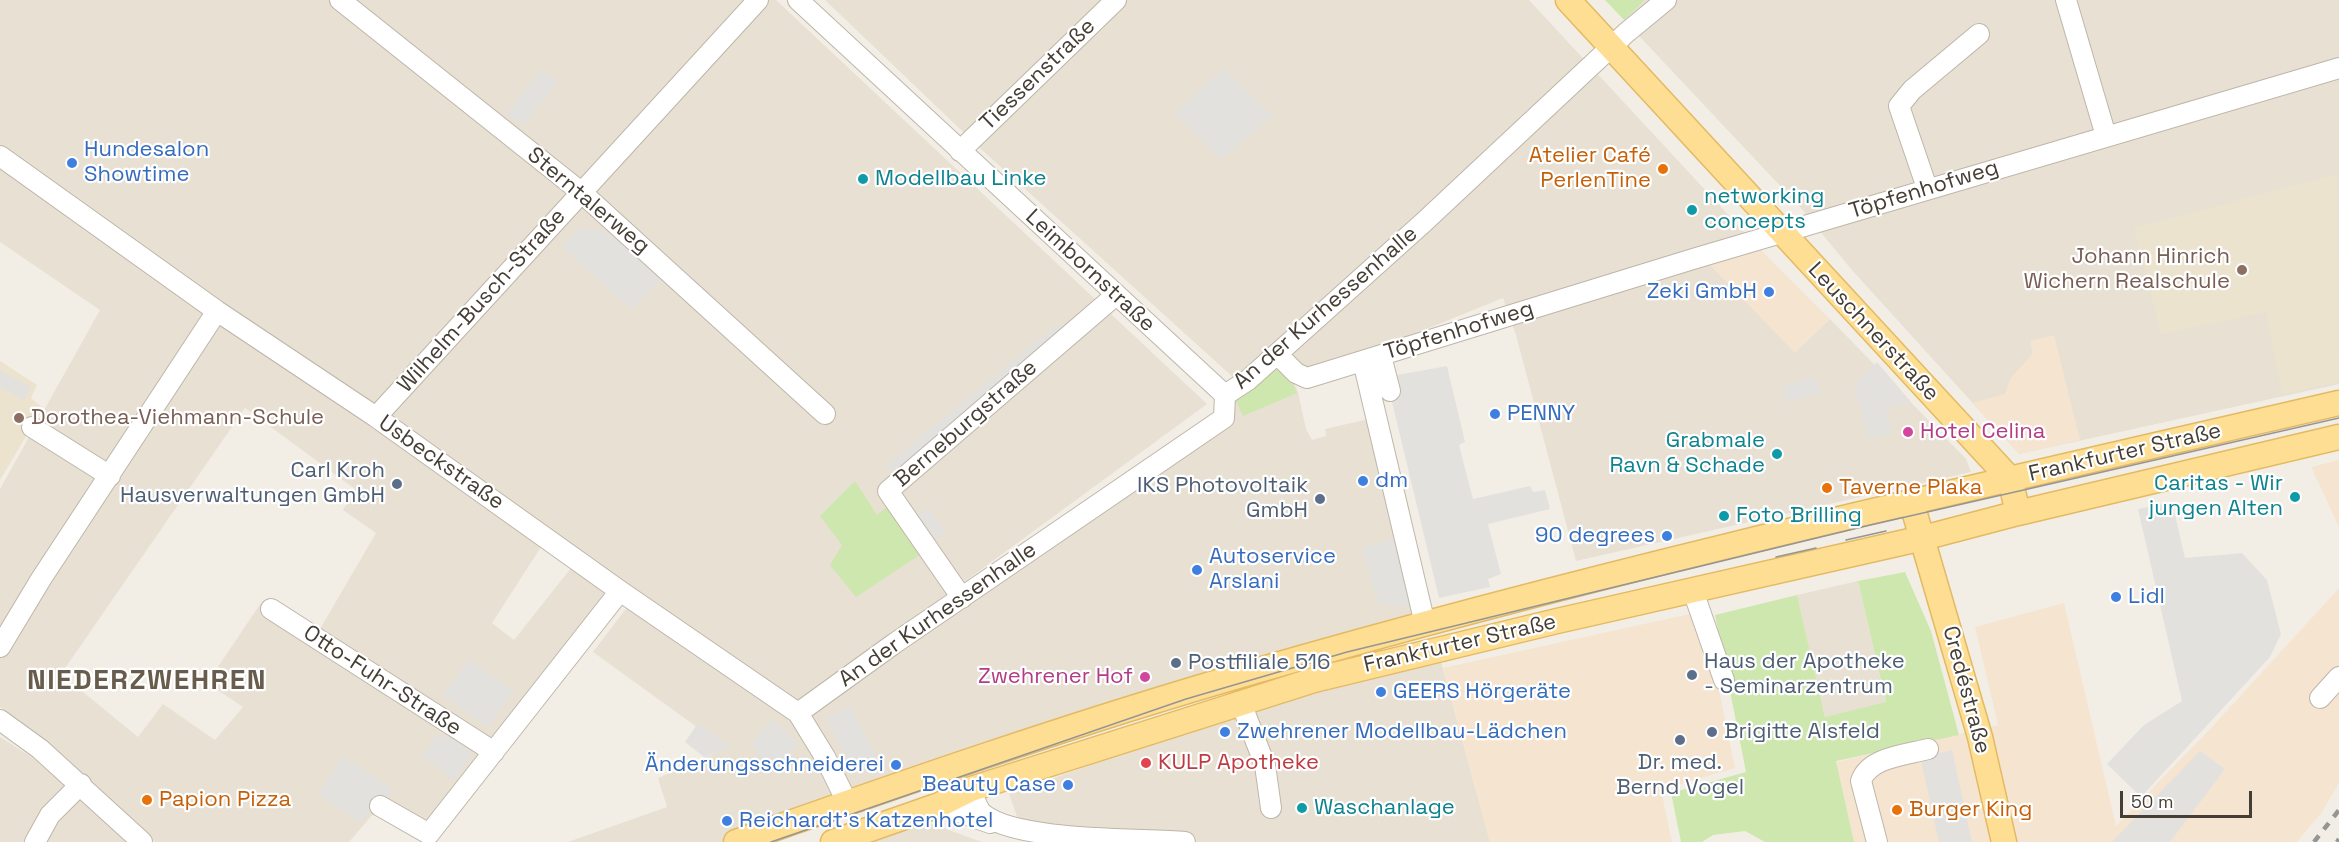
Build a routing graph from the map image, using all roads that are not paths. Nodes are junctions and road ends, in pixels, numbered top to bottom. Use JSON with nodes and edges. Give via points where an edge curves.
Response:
{"nodes":[{"id":1,"x":340,"y":0,"type":"edge"},
{"id":2,"x":758,"y":0,"type":"edge"},
{"id":3,"x":798,"y":0,"type":"edge"},
{"id":4,"x":1116,"y":0,"type":"edge"},
{"id":5,"x":1568,"y":0,"type":"edge"},
{"id":6,"x":1666,"y":0,"type":"edge"},
{"id":7,"x":2066,"y":0,"type":"edge"},
{"id":8,"x":1979,"y":34,"type":"dead end"},
{"id":9,"x":1611,"y":47,"type":"junction"},
{"id":10,"x":2339,"y":68,"type":"edge"},
{"id":11,"x":2106,"y":136,"type":"junction"},
{"id":12,"x":960,"y":151,"type":"junction"},
{"id":13,"x":0,"y":156,"type":"edge"},
{"id":14,"x":1928,"y":188,"type":"junction"},
{"id":15,"x":581,"y":192,"type":"junction"},
{"id":16,"x":1783,"y":234,"type":"junction"},
{"id":17,"x":1116,"y":295,"type":"junction"},
{"id":18,"x":217,"y":311,"type":"junction"},
{"id":19,"x":1277,"y":354,"type":"junction"},
{"id":20,"x":1372,"y":358,"type":"junction"},
{"id":21,"x":1390,"y":391,"type":"dead end"},
{"id":22,"x":1226,"y":394,"type":"junction"},
{"id":23,"x":2339,"y":403,"type":"edge"},
{"id":24,"x":825,"y":414,"type":"dead end"},
{"id":25,"x":376,"y":417,"type":"junction"},
{"id":26,"x":32,"y":427,"type":"dead end"},
{"id":27,"x":2339,"y":437,"type":"edge"},
{"id":28,"x":110,"y":476,"type":"junction"},
{"id":29,"x":2010,"y":479,"type":"junction"},
{"id":30,"x":1912,"y":504,"type":"junction"},
{"id":31,"x":2018,"y":513,"type":"junction"},
{"id":32,"x":1923,"y":538,"type":"junction"},
{"id":33,"x":620,"y":591,"type":"junction"},
{"id":34,"x":1693,"y":591,"type":"junction"},
{"id":35,"x":962,"y":598,"type":"junction"},
{"id":36,"x":271,"y":609,"type":"dead end"},
{"id":37,"x":1425,"y":624,"type":"junction"},
{"id":38,"x":0,"y":647,"type":"edge"},
{"id":39,"x":2339,"y":677,"type":"edge"},
{"id":40,"x":1724,"y":680,"type":"dead end"},
{"id":41,"x":2320,"y":698,"type":"dead end"},
{"id":42,"x":1240,"y":703,"type":"junction"},
{"id":43,"x":798,"y":713,"type":"junction"},
{"id":44,"x":0,"y":720,"type":"edge"},
{"id":45,"x":1928,"y":749,"type":"dead end"},
{"id":46,"x":494,"y":752,"type":"junction"},
{"id":47,"x":962,"y":765,"type":"junction"},
{"id":48,"x":81,"y":784,"type":"junction"},
{"id":49,"x":970,"y":789,"type":"junction"},
{"id":50,"x":847,"y":802,"type":"junction"},
{"id":51,"x":939,"y":805,"type":"junction"},
{"id":52,"x":380,"y":806,"type":"dead end"},
{"id":53,"x":1271,"y":808,"type":"dead end"},
{"id":54,"x":1005,"y":828,"type":"junction"},
{"id":55,"x":862,"y":831,"type":"junction"},
{"id":56,"x":35,"y":842,"type":"edge"},
{"id":57,"x":142,"y":842,"type":"edge"},
{"id":58,"x":736,"y":842,"type":"edge"},
{"id":59,"x":833,"y":842,"type":"edge"},
{"id":60,"x":1185,"y":842,"type":"edge"},
{"id":61,"x":1877,"y":842,"type":"edge"},
{"id":62,"x":2004,"y":842,"type":"edge"}],
"edges":[{"from":1,"to":15,"type":"street","name":"Sterntalerweg"},
{"from":2,"to":15,"type":"street","name":"Wilhelm-Busch-Straße"},
{"from":3,"to":12,"type":"street","name":"Leimbornstraße"},
{"from":4,"to":12,"type":"street","name":"Tiessenstraße"},
{"from":5,"to":9,"type":"main road","name":"Leuschnerstraße"},
{"from":6,"to":9,"type":"street","name":"An der Kurhessenhalle"},
{"from":7,"to":11,"type":"street"},
{"from":8,"to":14,"type":"street","via":[[1912,90],[1899,106]]},
{"from":9,"to":16,"type":"main road","name":"Leuschnerstraße"},
{"from":9,"to":19,"type":"street","name":"An der Kurhessenhalle"},
{"from":10,"to":11,"type":"street","name":"Töpfenhofweg"},
{"from":11,"to":14,"type":"street","name":"Töpfenhofweg"},
{"from":12,"to":17,"type":"street","name":"Leimbornstraße"},
{"from":13,"to":18,"type":"street","name":"Usbeckstraße"},
{"from":14,"to":16,"type":"street","name":"Töpfenhofweg"},
{"from":15,"to":24,"type":"street","name":"Sterntalerweg"},
{"from":15,"to":25,"type":"street","name":"Wilhelm-Busch-Straße"},
{"from":16,"to":20,"type":"street","name":"Töpfenhofweg"},
{"from":16,"to":29,"type":"main road","name":"Leuschnerstraße"},
{"from":17,"to":22,"type":"street","name":"Leimbornstraße"},
{"from":17,"to":35,"type":"street","name":"Berneburgstraße","via":[[888,491]]},
{"from":18,"to":25,"type":"street","name":"Usbeckstraße"},
{"from":18,"to":28,"type":"street"},
{"from":19,"to":20,"type":"street","name":"Töpfenhofweg","via":[[1296,374],[1307,378]]},
{"from":19,"to":22,"type":"street","name":"An der Kurhessenhalle","via":[[1239,388]]},
{"from":20,"to":21,"type":"street"},
{"from":20,"to":37,"type":"street"},
{"from":22,"to":35,"type":"street","name":"An der Kurhessenhalle","via":[[1224,418]]},
{"from":23,"to":29,"type":"main road","name":"Frankfurter Straße"},
{"from":25,"to":33,"type":"street","name":"Usbeckstraße"},
{"from":26,"to":28,"type":"street"},
{"from":27,"to":31,"type":"main road","name":"Frankfurter Straße"},
{"from":28,"to":38,"type":"street"},
{"from":29,"to":30,"type":"main road","name":"Frankfurter Straße"},
{"from":29,"to":31,"type":"main road","name":"Leuschnerstraße"},
{"from":30,"to":32,"type":"main road"},
{"from":30,"to":37,"type":"main road","name":"Frankfurter Straße","via":[[1723,546]]},
{"from":31,"to":32,"type":"main road","name":"Frankfurter Straße"},
{"from":32,"to":34,"type":"main road","name":"Frankfurter Straße"},
{"from":32,"to":62,"type":"main road","name":"Credéstraße","via":[[1980,737]]},
{"from":33,"to":43,"type":"street","name":"Usbeckstraße"},
{"from":33,"to":46,"type":"street"},
{"from":34,"to":40,"type":"street"},
{"from":34,"to":42,"type":"main road","name":"Frankfurter Straße","via":[[1335,675]]},
{"from":35,"to":43,"type":"street","name":"An der Kurhessenhalle"},
{"from":36,"to":46,"type":"street","name":"Otto-Fuhr-Straße"},
{"from":37,"to":47,"type":"main road","name":"Frankfurter Straße","via":[[1249,672]]},
{"from":39,"to":41,"type":"street"},
{"from":42,"to":49,"type":"main road","name":"Frankfurter Straße"},
{"from":42,"to":53,"type":"street","via":[[1265,765]]},
{"from":43,"to":50,"type":"street","name":"Usbeckstraße"},
{"from":44,"to":48,"type":"street"},
{"from":45,"to":61,"type":"street","via":[[1872,765],[1864,771],[1861,781]]},
{"from":46,"to":52,"type":"street","via":[[429,834]]},
{"from":47,"to":49,"type":"main road"},
{"from":47,"to":50,"type":"main road","name":"Frankfurter Straße"},
{"from":48,"to":56,"type":"street","via":[[50,815]]},
{"from":48,"to":57,"type":"street"},
{"from":49,"to":51,"type":"main road","name":"Frankfurter Straße"},
{"from":49,"to":54,"type":"street","via":[[981,813]]},
{"from":50,"to":55,"type":"main road"},
{"from":50,"to":58,"type":"main road","name":"Frankfurter Straße"},
{"from":51,"to":54,"type":"street"},
{"from":51,"to":55,"type":"main road","name":"Frankfurter Straße"},
{"from":54,"to":60,"type":"street","via":[[1106,840]]},
{"from":55,"to":59,"type":"main road","name":"Frankfurter Straße"}]}
